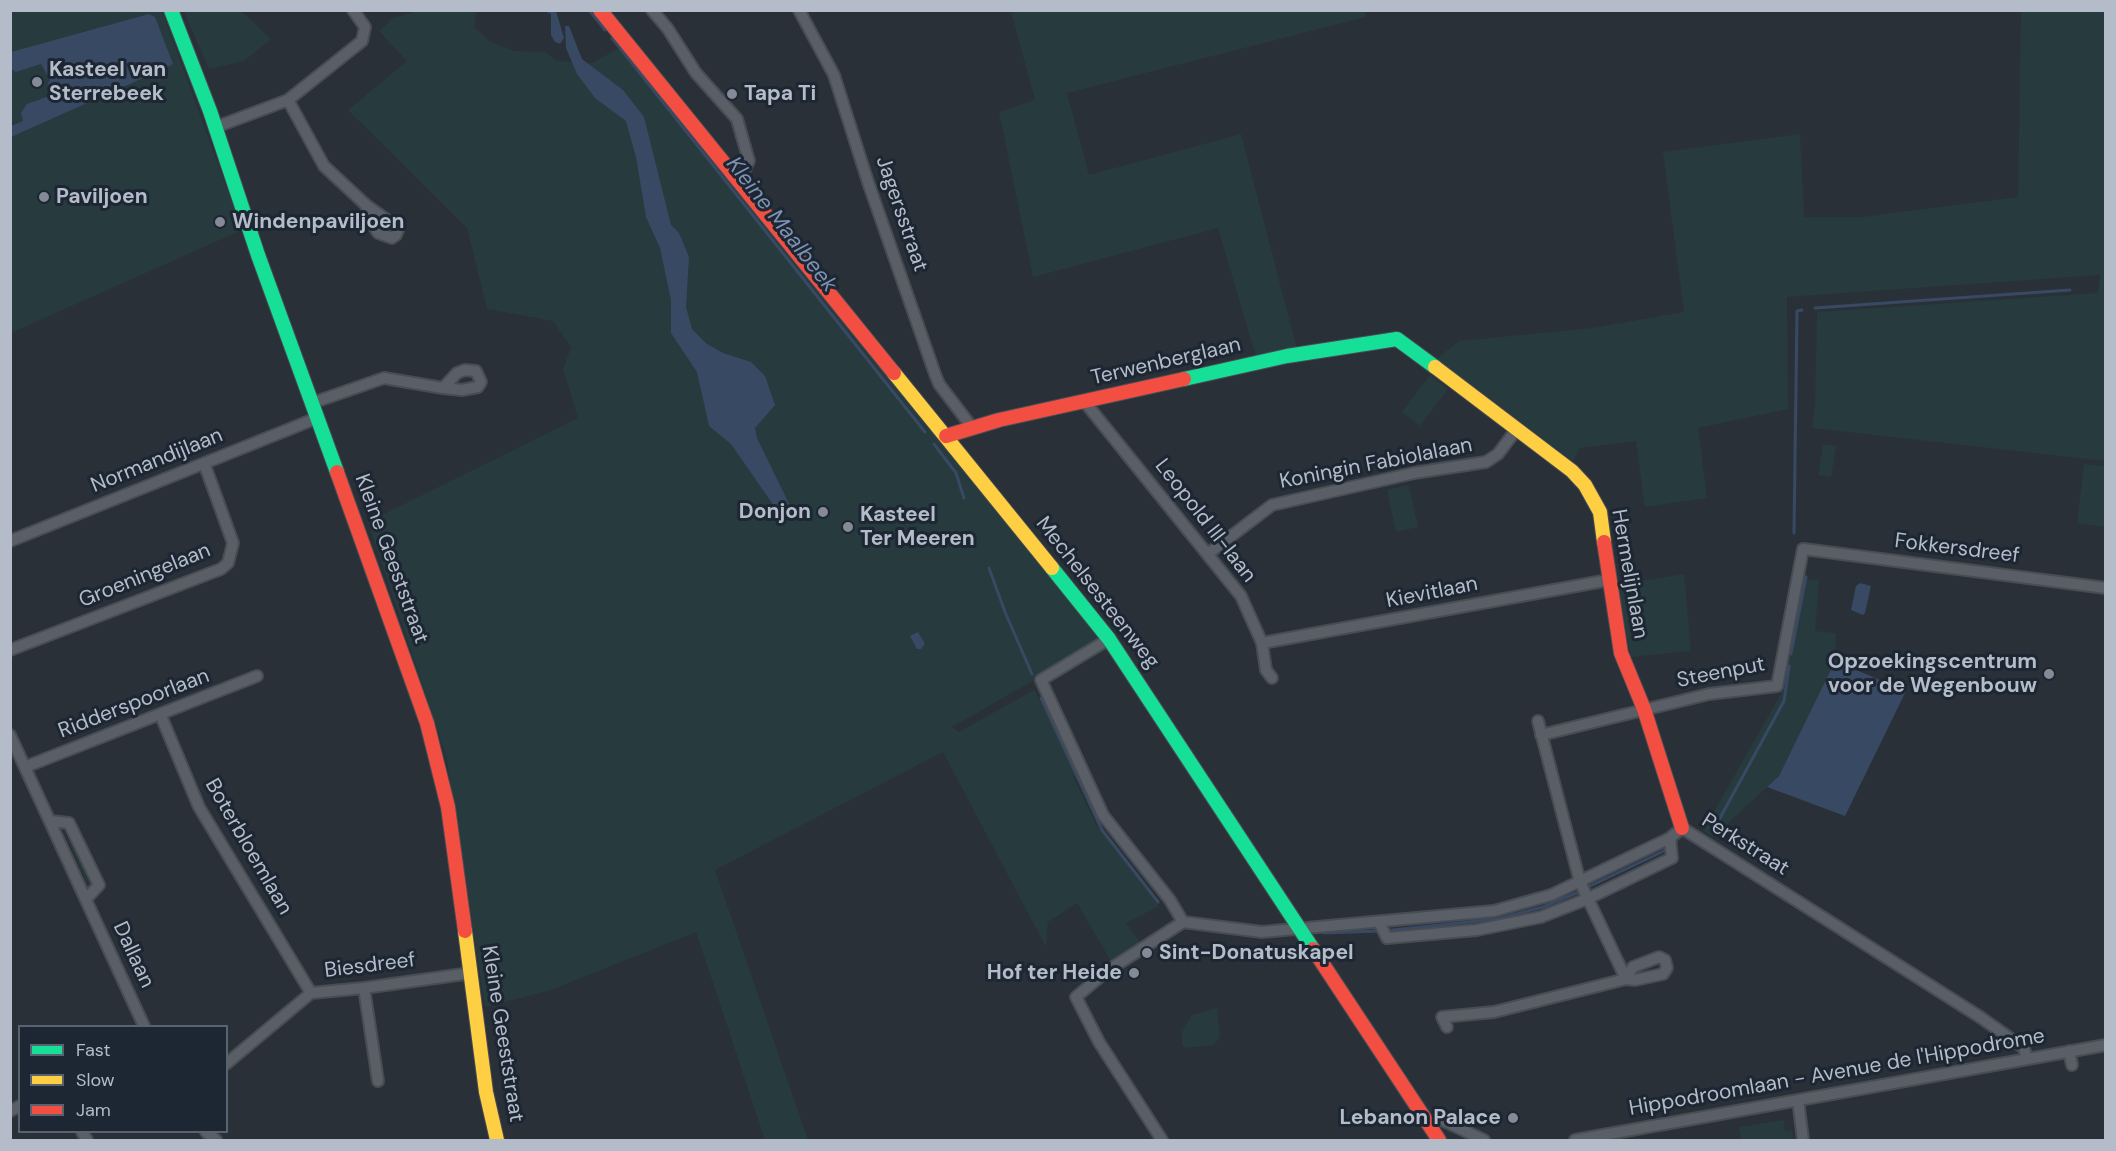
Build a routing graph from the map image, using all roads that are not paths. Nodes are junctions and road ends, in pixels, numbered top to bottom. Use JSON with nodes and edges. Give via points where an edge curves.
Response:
{"nodes":[{"id":1,"x":171,"y":10,"type":"edge"},
{"id":2,"x":353,"y":10,"type":"edge"},
{"id":3,"x":600,"y":10,"type":"edge"},
{"id":4,"x":610,"y":10,"type":"edge"},
{"id":5,"x":652,"y":10,"type":"edge"},
{"id":6,"x":799,"y":10,"type":"edge"},
{"id":7,"x":288,"y":100,"type":"junction"},
{"id":8,"x":678,"y":103,"type":"junction"},
{"id":9,"x":216,"y":127,"type":"junction"},
{"id":10,"x":740,"y":181,"type":"junction"},
{"id":11,"x":366,"y":205,"type":"dead end"},
{"id":12,"x":1397,"y":339,"type":"joint"},
{"id":13,"x":443,"y":388,"type":"dead end"},
{"id":14,"x":1084,"y":401,"type":"junction"},
{"id":15,"x":312,"y":403,"type":"junction"},
{"id":16,"x":317,"y":418,"type":"junction"},
{"id":17,"x":971,"y":426,"type":"junction"},
{"id":18,"x":1516,"y":430,"type":"junction"},
{"id":19,"x":946,"y":436,"type":"junction"},
{"id":20,"x":204,"y":463,"type":"junction"},
{"id":21,"x":10,"y":541,"type":"edge"},
{"id":22,"x":1803,"y":549,"type":"joint"},
{"id":23,"x":1209,"y":553,"type":"junction"},
{"id":24,"x":1609,"y":580,"type":"junction"},
{"id":25,"x":2106,"y":588,"type":"edge"},
{"id":26,"x":1109,"y":639,"type":"junction"},
{"id":27,"x":1262,"y":643,"type":"junction"},
{"id":28,"x":10,"y":650,"type":"edge"},
{"id":29,"x":257,"y":676,"type":"dead end"},
{"id":30,"x":1272,"y":678,"type":"dead end"},
{"id":31,"x":1644,"y":709,"type":"junction"},
{"id":32,"x":161,"y":716,"type":"junction"},
{"id":33,"x":1538,"y":722,"type":"dead end"},
{"id":34,"x":10,"y":735,"type":"edge"},
{"id":35,"x":1541,"y":735,"type":"junction"},
{"id":36,"x":25,"y":767,"type":"junction"},
{"id":37,"x":50,"y":821,"type":"junction"},
{"id":38,"x":1682,"y":828,"type":"junction"},
{"id":39,"x":1670,"y":838,"type":"junction"},
{"id":40,"x":1580,"y":882,"type":"junction"},
{"id":41,"x":86,"y":899,"type":"junction"},
{"id":42,"x":1587,"y":899,"type":"junction"},
{"id":43,"x":1183,"y":922,"type":"junction"},
{"id":44,"x":1379,"y":922,"type":"junction"},
{"id":45,"x":1301,"y":928,"type":"junction"},
{"id":46,"x":471,"y":973,"type":"junction"},
{"id":47,"x":364,"y":988,"type":"junction"},
{"id":48,"x":311,"y":993,"type":"junction"},
{"id":49,"x":144,"y":1025,"type":"edge"},
{"id":50,"x":1447,"y":1027,"type":"dead end"},
{"id":51,"x":2106,"y":1045,"type":"edge"},
{"id":52,"x":2069,"y":1051,"type":"junction"},
{"id":53,"x":2027,"y":1059,"type":"junction"},
{"id":54,"x":228,"y":1062,"type":"edge"},
{"id":55,"x":2072,"y":1065,"type":"dead end"},
{"id":56,"x":378,"y":1081,"type":"dead end"},
{"id":57,"x":1798,"y":1100,"type":"junction"},
{"id":58,"x":1419,"y":1110,"type":"junction"},
{"id":59,"x":1444,"y":1121,"type":"dead end"},
{"id":60,"x":497,"y":1140,"type":"edge"},
{"id":61,"x":1162,"y":1140,"type":"edge"},
{"id":62,"x":1425,"y":1140,"type":"edge"},
{"id":63,"x":1439,"y":1140,"type":"edge"},
{"id":64,"x":1484,"y":1140,"type":"edge"},
{"id":65,"x":1575,"y":1140,"type":"edge"},
{"id":66,"x":1803,"y":1140,"type":"edge"}],
"edges":[{"from":1,"to":9,"type":"street","name":"Kleine Geeststraat"},
{"from":2,"to":7,"type":"street","via":[[366,33],[362,40]]},
{"from":3,"to":8,"type":"street","name":"Mechelsesteenweg"},
{"from":4,"to":8,"type":"street","name":"Mechelsesteenweg"},
{"from":5,"to":10,"type":"street","via":[[669,29],[696,73],[737,119],[749,162]]},
{"from":6,"to":17,"type":"street","name":"Jagersstraat","via":[[834,75],[939,384]]},
{"from":7,"to":9,"type":"street"},
{"from":7,"to":11,"type":"street","via":[[324,166]]},
{"from":8,"to":10,"type":"street","name":"Mechelsesteenweg"},
{"from":9,"to":15,"type":"street","name":"Kleine Geeststraat"},
{"from":10,"to":19,"type":"street","name":"Mechelsesteenweg"},
{"from":12,"to":14,"type":"street","name":"Terwenberglaan","via":[[1287,356]]},
{"from":12,"to":18,"type":"street","name":"Hermelijnlaan"},
{"from":13,"to":15,"type":"street","via":[[384,378]]},
{"from":14,"to":17,"type":"street","name":"Terwenberglaan"},
{"from":14,"to":23,"type":"street","name":"Leopold III-laan"},
{"from":15,"to":16,"type":"street","name":"Kleine Geeststraat"},
{"from":16,"to":20,"type":"street","name":"Normandijlaan"},
{"from":16,"to":46,"type":"street","name":"Kleine Geeststraat","via":[[427,723],[448,807]]},
{"from":17,"to":19,"type":"street","name":"Terwenberglaan"},
{"from":18,"to":23,"type":"street","name":"Koningin Fabiolalaan","via":[[1498,454],[1486,462],[1272,505]]},
{"from":18,"to":24,"type":"street","name":"Hermelijnlaan","via":[[1585,485],[1600,512]]},
{"from":19,"to":26,"type":"street","name":"Mechelsesteenweg"},
{"from":20,"to":21,"type":"street","name":"Normandijlaan"},
{"from":20,"to":28,"type":"street","name":"Groeningelaan","via":[[233,543],[228,563]]},
{"from":22,"to":25,"type":"street","name":"Fokkersdreef"},
{"from":22,"to":31,"type":"street","name":"Steenput","via":[[1777,686],[1709,694]]},
{"from":23,"to":27,"type":"street","name":"Leopold III-laan","via":[[1241,596]]},
{"from":24,"to":27,"type":"street","name":"Kievitlaan"},
{"from":24,"to":31,"type":"street","name":"Hermelijnlaan","via":[[1622,653]]},
{"from":26,"to":43,"type":"street","via":[[1041,680],[1103,815]]},
{"from":26,"to":45,"type":"street","name":"Mechelsesteenweg"},
{"from":27,"to":30,"type":"street","name":"Leopold III-laan","via":[[1266,670]]},
{"from":29,"to":32,"type":"street","name":"Ridderspoorlaan"},
{"from":31,"to":35,"type":"street","name":"Steenput"},
{"from":31,"to":38,"type":"street","name":"Hermelijnlaan"},
{"from":32,"to":36,"type":"street","name":"Ridderspoorlaan"},
{"from":32,"to":48,"type":"street","name":"Boterbloemlaan","via":[[199,807]]},
{"from":33,"to":35,"type":"street"},
{"from":34,"to":36,"type":"street","name":"Dallaan"},
{"from":35,"to":40,"type":"street"},
{"from":36,"to":37,"type":"street","name":"Dallaan"},
{"from":37,"to":41,"type":"street","name":"Dallaan"},
{"from":37,"to":41,"type":"street","via":[[69,823],[99,885]]},
{"from":38,"to":39,"type":"street","name":"Perkstraat"},
{"from":38,"to":53,"type":"street","name":"Perkstraat","via":[[1980,1017],[2024,1048]]},
{"from":39,"to":40,"type":"street","name":"Perkstraat"},
{"from":39,"to":42,"type":"street","via":[[1672,858]]},
{"from":40,"to":42,"type":"street"},
{"from":40,"to":44,"type":"street","name":"Perkstraat","via":[[1551,895],[1494,911]]},
{"from":41,"to":49,"type":"street","name":"Dallaan"},
{"from":42,"to":44,"type":"street","via":[[1541,917],[1451,933],[1387,938]]},
{"from":42,"to":50,"type":"street","via":[[1626,979],[1494,1012],[1442,1017]]},
{"from":43,"to":45,"type":"street","name":"Perkstraat","via":[[1256,931]]},
{"from":43,"to":61,"type":"street","via":[[1107,971],[1076,997],[1099,1042]]},
{"from":44,"to":45,"type":"street","name":"Perkstraat"},
{"from":45,"to":58,"type":"street","name":"Mechelsesteenweg"},
{"from":46,"to":47,"type":"street","name":"Biesdreef"},
{"from":46,"to":60,"type":"street","name":"Kleine Geeststraat","via":[[486,1092]]},
{"from":47,"to":48,"type":"street","name":"Biesdreef"},
{"from":47,"to":56,"type":"street"},
{"from":48,"to":54,"type":"street","name":"Biesdreef"},
{"from":51,"to":52,"type":"street","name":"Hippodroomlaan - Avenue de l'Hippodrome"},
{"from":52,"to":53,"type":"street","name":"Hippodroomlaan - Avenue de l'Hippodrome"},
{"from":52,"to":55,"type":"street"},
{"from":53,"to":57,"type":"street","name":"Hippodroomlaan - Avenue de l'Hippodrome"},
{"from":57,"to":65,"type":"street","name":"Hippodroomlaan - Avenue de l'Hippodrome"},
{"from":57,"to":66,"type":"street"},
{"from":58,"to":62,"type":"street","via":[[1427,1129]]},
{"from":58,"to":63,"type":"street","name":"Mechelsesteenweg"},
{"from":59,"to":64,"type":"street"}]}
